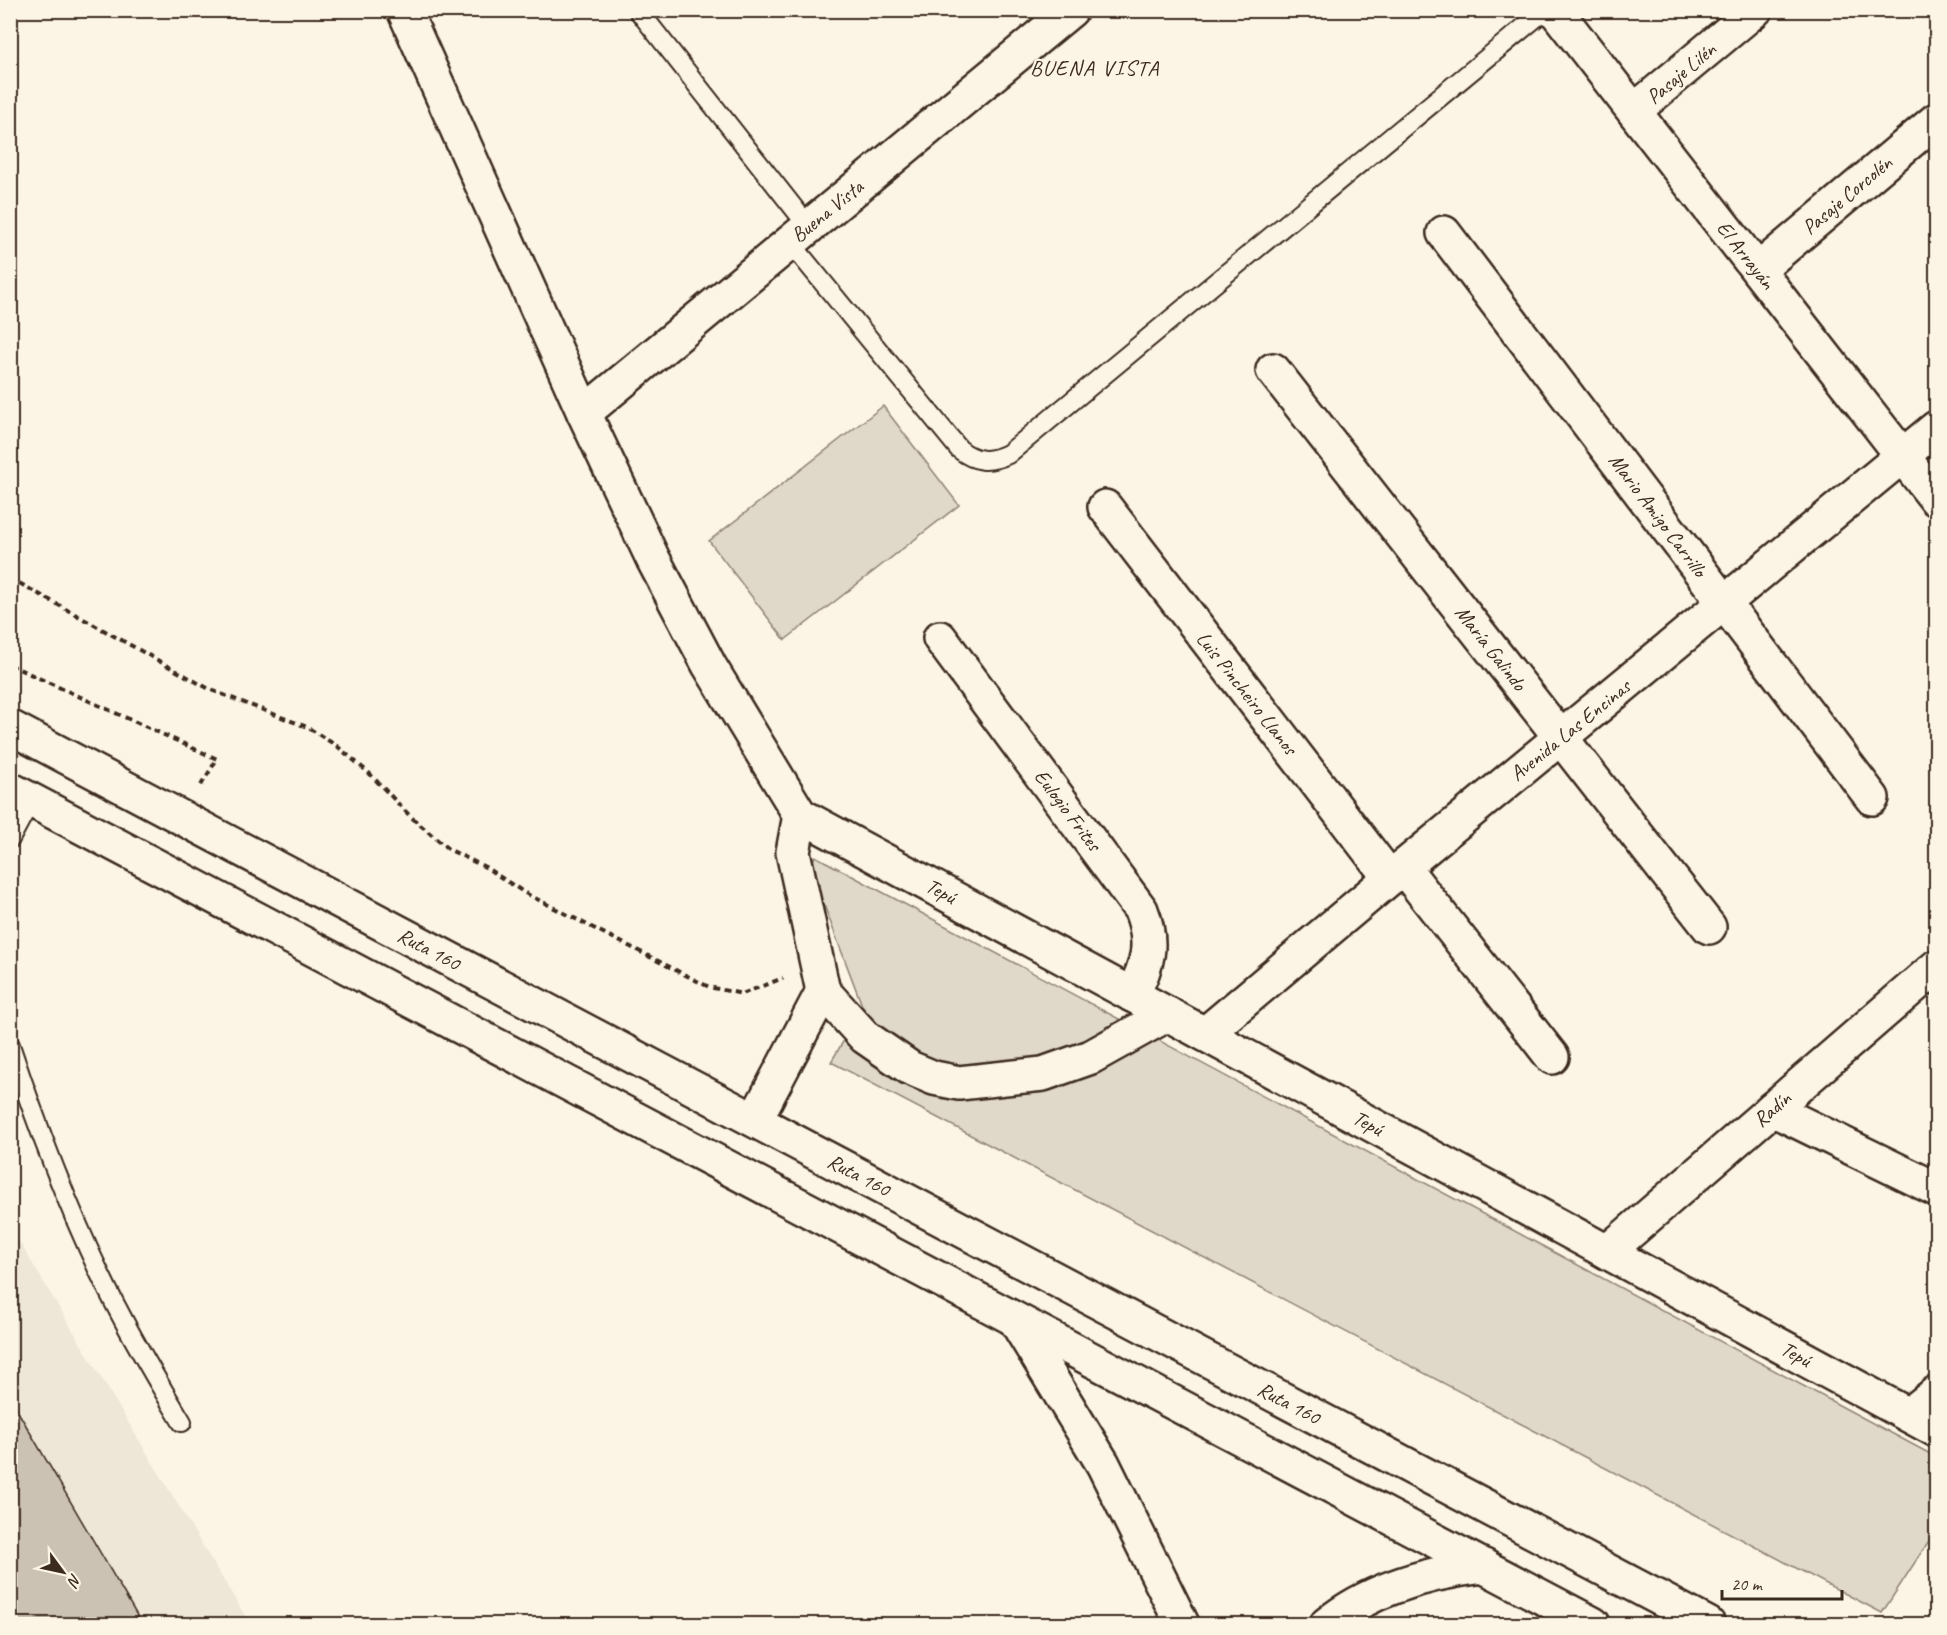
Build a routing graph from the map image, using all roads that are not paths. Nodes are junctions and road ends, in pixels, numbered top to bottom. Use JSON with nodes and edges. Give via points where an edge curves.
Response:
{"nodes":[{"id":1,"x":404,"y":10,"type":"edge"},
{"id":2,"x":638,"y":10,"type":"edge"},
{"id":3,"x":1071,"y":10,"type":"edge"},
{"id":4,"x":1545,"y":10,"type":"edge"},
{"id":5,"x":1556,"y":10,"type":"edge"},
{"id":6,"x":1755,"y":10,"type":"edge"},
{"id":7,"x":1634,"y":111,"type":"junction"},
{"id":8,"x":1936,"y":120,"type":"edge"},
{"id":9,"x":1444,"y":233,"type":"dead end"},
{"id":10,"x":799,"y":234,"type":"junction"},
{"id":11,"x":1758,"y":270,"type":"junction"},
{"id":12,"x":1273,"y":370,"type":"dead end"},
{"id":13,"x":584,"y":413,"type":"junction"},
{"id":14,"x":1936,"y":428,"type":"edge"},
{"id":15,"x":1903,"y":456,"type":"junction"},
{"id":16,"x":1936,"y":499,"type":"edge"},
{"id":17,"x":1105,"y":507,"type":"dead end"},
{"id":18,"x":1724,"y":602,"type":"junction"},
{"id":19,"x":940,"y":638,"type":"dead end"},
{"id":20,"x":10,"y":727,"type":"edge"},
{"id":21,"x":1560,"y":737,"type":"junction"},
{"id":22,"x":21,"y":794,"type":"edge"},
{"id":23,"x":1872,"y":798,"type":"dead end"},
{"id":24,"x":800,"y":815,"type":"junction"},
{"id":25,"x":10,"y":839,"type":"edge"},
{"id":26,"x":1397,"y":872,"type":"junction"},
{"id":27,"x":1708,"y":927,"type":"dead end"},
{"id":28,"x":1936,"y":967,"type":"edge"},
{"id":29,"x":823,"y":991,"type":"junction"},
{"id":30,"x":1132,"y":995,"type":"junction"},
{"id":31,"x":1168,"y":1014,"type":"junction"},
{"id":32,"x":1205,"y":1034,"type":"junction"},
{"id":33,"x":10,"y":1045,"type":"edge"},
{"id":34,"x":1552,"y":1056,"type":"dead end"},
{"id":35,"x":1772,"y":1109,"type":"junction"},
{"id":36,"x":755,"y":1120,"type":"junction"},
{"id":37,"x":1936,"y":1189,"type":"edge"},
{"id":38,"x":1607,"y":1252,"type":"junction"},
{"id":39,"x":1015,"y":1319,"type":"junction"},
{"id":40,"x":1936,"y":1393,"type":"edge"},
{"id":41,"x":182,"y":1422,"type":"dead end"},
{"id":42,"x":1923,"y":1423,"type":"edge"},
{"id":43,"x":1484,"y":1566,"type":"junction"},
{"id":44,"x":1182,"y":1624,"type":"edge"},
{"id":45,"x":1327,"y":1624,"type":"edge"},
{"id":46,"x":1593,"y":1624,"type":"edge"},
{"id":47,"x":1708,"y":1624,"type":"edge"}],
"edges":[{"from":1,"to":13,"type":"main road"},
{"from":2,"to":10,"type":"lane"},
{"from":3,"to":10,"type":"main road","name":"Buena Vista"},
{"from":4,"to":10,"type":"lane","via":[[1008,454],[998,458],[978,460],[959,449]]},
{"from":5,"to":7,"type":"main road","name":"El Arrayán"},
{"from":6,"to":7,"type":"main road","name":"Pasaje Lilén"},
{"from":7,"to":11,"type":"main road","name":"El Arrayán"},
{"from":8,"to":11,"type":"main road","name":"Pasaje Corcolén"},
{"from":9,"to":18,"type":"main road","name":"Mario Amigo Carrillo"},
{"from":10,"to":13,"type":"main road","name":"Buena Vista"},
{"from":11,"to":15,"type":"main road","name":"El Arrayán"},
{"from":12,"to":21,"type":"main road","name":"María Galindo"},
{"from":13,"to":24,"type":"main road","via":[[680,613]]},
{"from":14,"to":15,"type":"main road","name":"Avenida Las Encinas"},
{"from":15,"to":16,"type":"main road","name":"El Arrayán"},
{"from":15,"to":18,"type":"main road","name":"Avenida Las Encinas"},
{"from":17,"to":26,"type":"main road","name":"Luis Pincheiro Llanos"},
{"from":18,"to":21,"type":"main road","name":"Avenida Las Encinas"},
{"from":18,"to":23,"type":"main road","name":"Mario Amigo Carrillo"},
{"from":19,"to":30,"type":"main road","name":"Eulogio Frites","via":[[1141,910],[1148,927],[1149,957]]},
{"from":20,"to":36,"type":"main road","name":"Ruta 160"},
{"from":21,"to":26,"type":"main road","name":"Avenida Las Encinas"},
{"from":21,"to":27,"type":"main road","name":"María Galindo"},
{"from":22,"to":25,"type":"lane"},
{"from":22,"to":39,"type":"main road"},
{"from":24,"to":29,"type":"main road","via":[[793,852]]},
{"from":24,"to":30,"type":"main road","name":"Tepú"},
{"from":26,"to":32,"type":"main road","name":"Avenida Las Encinas"},
{"from":26,"to":34,"type":"main road","name":"Luis Pincheiro Llanos"},
{"from":28,"to":35,"type":"main road","name":"Radín"},
{"from":29,"to":31,"type":"main road","via":[[865,1037],[889,1055],[934,1078],[959,1083],[1018,1079],[1068,1067]]},
{"from":29,"to":36,"type":"main road"},
{"from":30,"to":31,"type":"main road","name":"Tepú"},
{"from":31,"to":32,"type":"main road","name":"Tepú"},
{"from":32,"to":38,"type":"main road","name":"Tepú"},
{"from":33,"to":41,"type":"lane","via":[[36,1121],[96,1265],[139,1350]]},
{"from":35,"to":37,"type":"main road"},
{"from":35,"to":38,"type":"main road","name":"Radín"},
{"from":36,"to":47,"type":"main road","name":"Ruta 160"},
{"from":38,"to":42,"type":"main road","name":"Tepú"},
{"from":39,"to":43,"type":"main road"},
{"from":39,"to":44,"type":"main road","via":[[1103,1464]]},
{"from":40,"to":42,"type":"main road"},
{"from":43,"to":45,"type":"main road","via":[[1381,1591]]},
{"from":43,"to":46,"type":"main road"}]}
